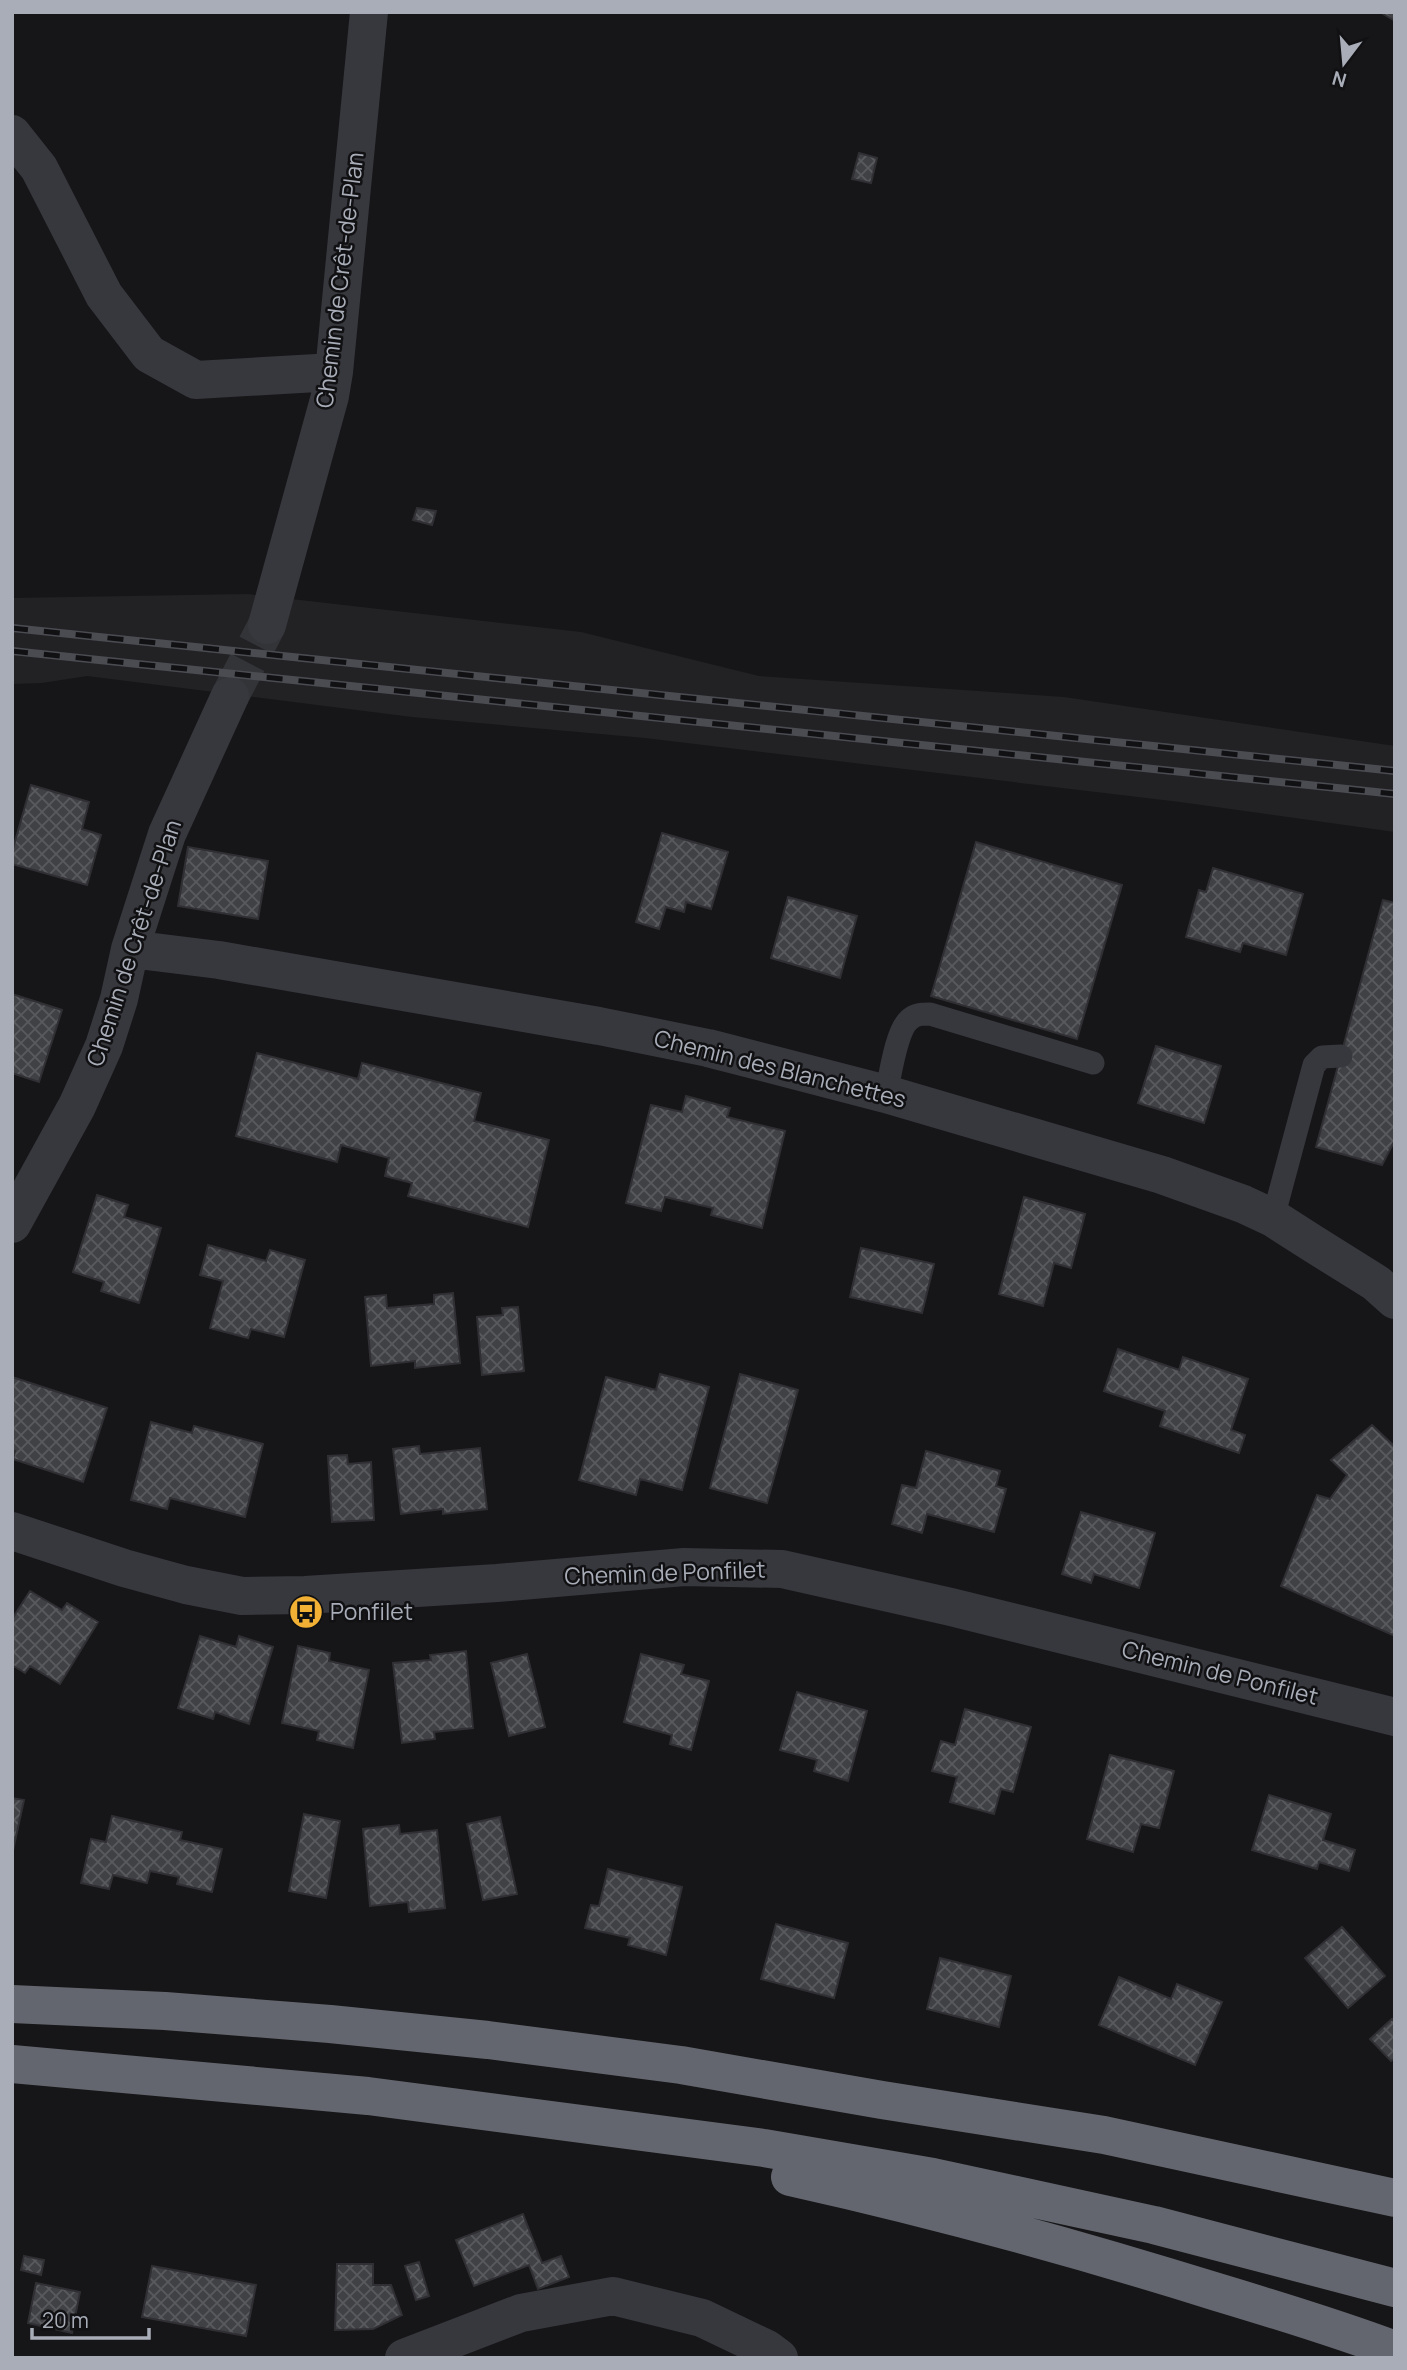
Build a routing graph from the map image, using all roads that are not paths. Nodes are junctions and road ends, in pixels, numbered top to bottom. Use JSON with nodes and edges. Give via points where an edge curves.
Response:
{"nodes":[{"id":1,"x":369,"y":12,"type":"edge"},
{"id":2,"x":12,"y":134,"type":"edge"},
{"id":3,"x":334,"y":372,"type":"junction"},
{"id":4,"x":267,"y":625,"type":"tunnel mouth"},
{"id":5,"x":230,"y":696,"type":"tunnel mouth"},
{"id":6,"x":130,"y":949,"type":"junction"},
{"id":7,"x":1341,"y":1056,"type":"dead end"},
{"id":8,"x":1093,"y":1063,"type":"dead end"},
{"id":9,"x":886,"y":1094,"type":"junction"},
{"id":10,"x":22,"y":1183,"type":"edge"},
{"id":11,"x":1273,"y":1218,"type":"junction"},
{"id":12,"x":12,"y":1224,"type":"edge"},
{"id":13,"x":1395,"y":1300,"type":"edge"},
{"id":14,"x":12,"y":1531,"type":"edge"},
{"id":15,"x":1395,"y":1717,"type":"edge"},
{"id":16,"x":12,"y":2004,"type":"edge"},
{"id":17,"x":12,"y":2064,"type":"edge"},
{"id":18,"x":511,"y":2116,"type":"junction"},
{"id":19,"x":1395,"y":2198,"type":"edge"},
{"id":20,"x":1395,"y":2288,"type":"edge"},
{"id":21,"x":1395,"y":2350,"type":"edge"},
{"id":22,"x":404,"y":2358,"type":"edge"},
{"id":23,"x":779,"y":2358,"type":"edge"}],
"edges":[{"from":1,"to":3,"type":"street","name":"Chemin de Crêt-de-Plan"},
{"from":2,"to":3,"type":"street","via":[[39,168],[104,295],[149,354],[196,380]]},
{"from":3,"to":4,"type":"street","name":"Chemin de Crêt-de-Plan"},
{"from":5,"to":6,"type":"street","name":"Chemin de Crêt-de-Plan","via":[[167,834]]},
{"from":6,"to":9,"type":"street","name":"Chemin des Blanchettes","via":[[219,960],[599,1026],[708,1048]]},
{"from":6,"to":10,"type":"street","name":"Chemin de Crêt-de-Plan","via":[[104,1046],[77,1106]]},
{"from":7,"to":11,"type":"lane","via":[[1322,1057],[1314,1065]]},
{"from":8,"to":9,"type":"lane","via":[[919,1014],[902,1030]]},
{"from":9,"to":11,"type":"street","name":"Chemin des Blanchettes","via":[[1162,1175]]},
{"from":10,"to":12,"type":"street","name":"Chemin de Crêt-de-Plan"},
{"from":11,"to":13,"type":"street","name":"Chemin des Blanchettes","via":[[1376,1283]]},
{"from":14,"to":15,"type":"street","name":"Chemin de Ponfilet","via":[[186,1586],[242,1595],[484,1584],[684,1567],[782,1569]]},
{"from":16,"to":19,"type":"highway","via":[[330,2024],[681,2065],[1104,2135]]},
{"from":17,"to":18,"type":"highway","via":[[354,2095]]},
{"from":18,"to":20,"type":"highway","via":[[764,2148],[933,2177],[1154,2225]]},
{"from":18,"to":21,"type":"highway","via":[[950,2214],[1150,2271]]},
{"from":22,"to":23,"type":"street","via":[[521,2313],[614,2296],[702,2318]]}]}
